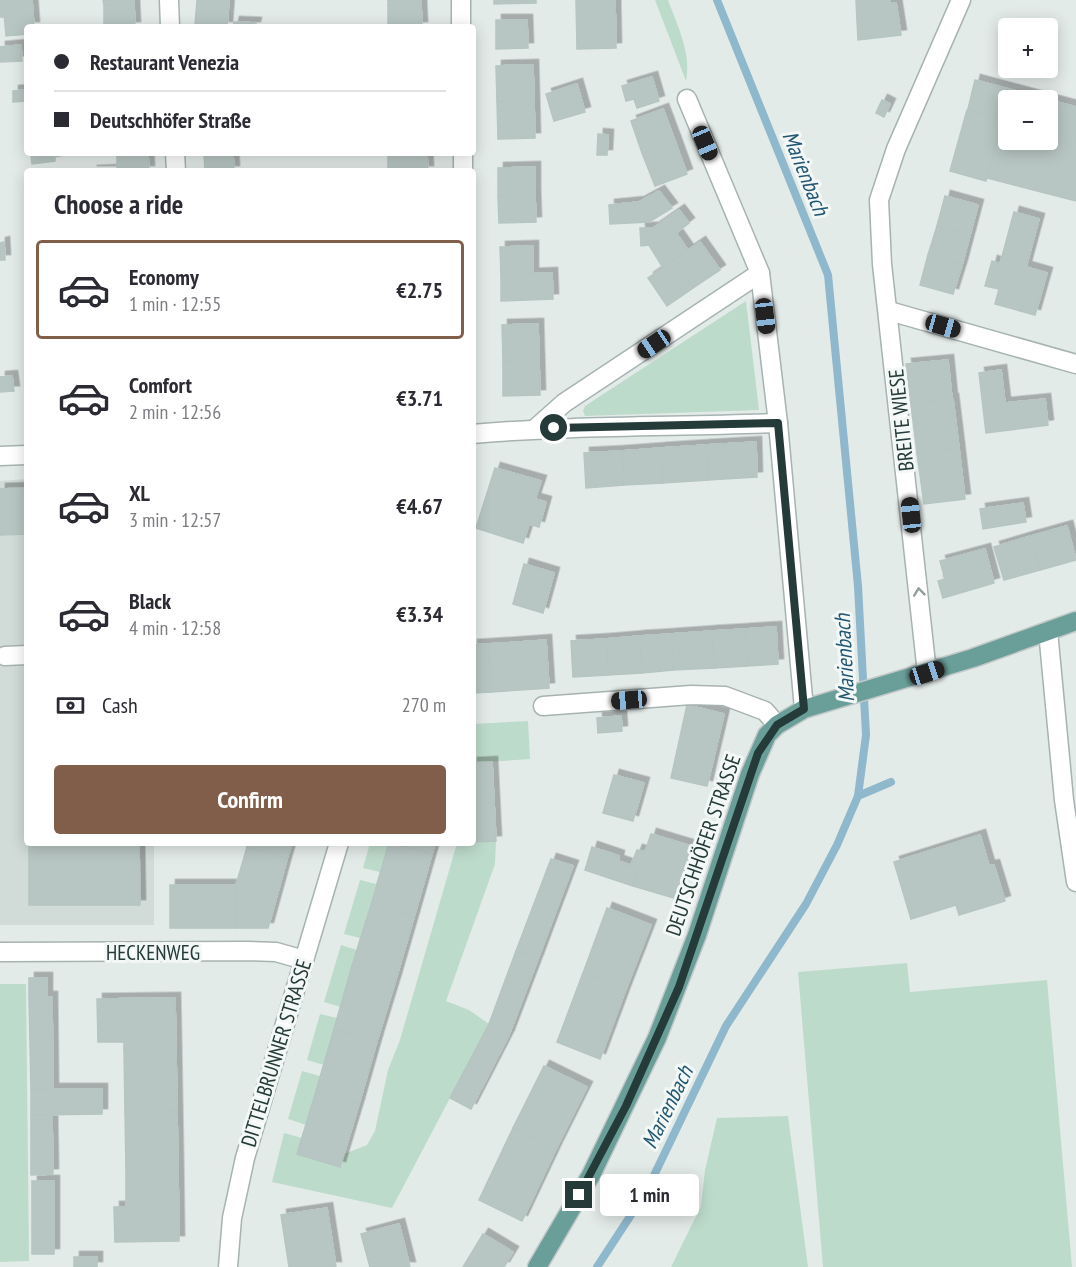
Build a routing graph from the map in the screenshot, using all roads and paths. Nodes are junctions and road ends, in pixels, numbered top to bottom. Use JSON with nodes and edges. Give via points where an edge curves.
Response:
{"nodes":[{"id":1,"x":169,"y":0,"type":"edge"},
{"id":2,"x":461,"y":0,"type":"edge"},
{"id":3,"x":961,"y":0,"type":"edge"},
{"id":4,"x":170,"y":24,"type":"edge"},
{"id":5,"x":461,"y":24,"type":"edge"},
{"id":6,"x":687,"y":99,"type":"dead end"},
{"id":7,"x":760,"y":273,"type":"junction"},
{"id":8,"x":889,"y":311,"type":"junction"},
{"id":9,"x":1076,"y":364,"type":"edge"},
{"id":10,"x":778,"y":423,"type":"junction"},
{"id":11,"x":537,"y":428,"type":"junction"},
{"id":12,"x":476,"y":434,"type":"edge"},
{"id":13,"x":24,"y":455,"type":"edge"},
{"id":14,"x":0,"y":456,"type":"edge"},
{"id":15,"x":1076,"y":621,"type":"edge"},
{"id":16,"x":1048,"y":631,"type":"junction"},
{"id":17,"x":24,"y":655,"type":"edge"},
{"id":18,"x":5,"y":656,"type":"dead end"},
{"id":19,"x":927,"y":673,"type":"junction"},
{"id":20,"x":543,"y":706,"type":"dead end"},
{"id":21,"x":804,"y":709,"type":"junction"},
{"id":22,"x":777,"y":725,"type":"junction"},
{"id":23,"x":338,"y":846,"type":"edge"},
{"id":24,"x":1076,"y":882,"type":"edge"},
{"id":25,"x":0,"y":952,"type":"edge"},
{"id":26,"x":304,"y":960,"type":"junction"},
{"id":27,"x":228,"y":1267,"type":"edge"},
{"id":28,"x":537,"y":1267,"type":"edge"}],
"edges":[{"from":1,"to":4,"type":"street"},
{"from":2,"to":5,"type":"street"},
{"from":3,"to":8,"type":"street","name":"BREITE WIESE","via":[[896,149],[879,200]]},
{"from":6,"to":7,"type":"street"},
{"from":7,"to":10,"type":"street"},
{"from":7,"to":11,"type":"street","via":[[564,404]]},
{"from":8,"to":9,"type":"street"},
{"from":19,"to":8,"type":"street","name":"BREITE WIESE","one_way":true},
{"from":10,"to":11,"type":"street"},
{"from":10,"to":21,"type":"street"},
{"from":11,"to":12,"type":"street"},
{"from":13,"to":14,"type":"street"},
{"from":15,"to":16,"type":"main road","name":"DEUTSCHHÖFER STRASSE"},
{"from":16,"to":19,"type":"main road","name":"DEUTSCHHÖFER STRASSE"},
{"from":16,"to":24,"type":"street"},
{"from":17,"to":18,"type":"street"},
{"from":19,"to":21,"type":"main road","name":"DEUTSCHHÖFER STRASSE"},
{"from":20,"to":22,"type":"street","via":[[725,696],[765,711]]},
{"from":21,"to":22,"type":"main road","name":"DEUTSCHHÖFER STRASSE"},
{"from":22,"to":28,"type":"main road","name":"DEUTSCHHÖFER STRASSE","via":[[767,735],[750,774],[690,956],[657,1038],[591,1175]]},
{"from":23,"to":26,"type":"street","name":"DITTELBRUNNER STRASSE"},
{"from":25,"to":26,"type":"street","name":"HECKENWEG","via":[[248,951],[276,952]]},
{"from":26,"to":27,"type":"street","name":"DITTELBRUNNER STRASSE","via":[[245,1158],[232,1218]]}]}
